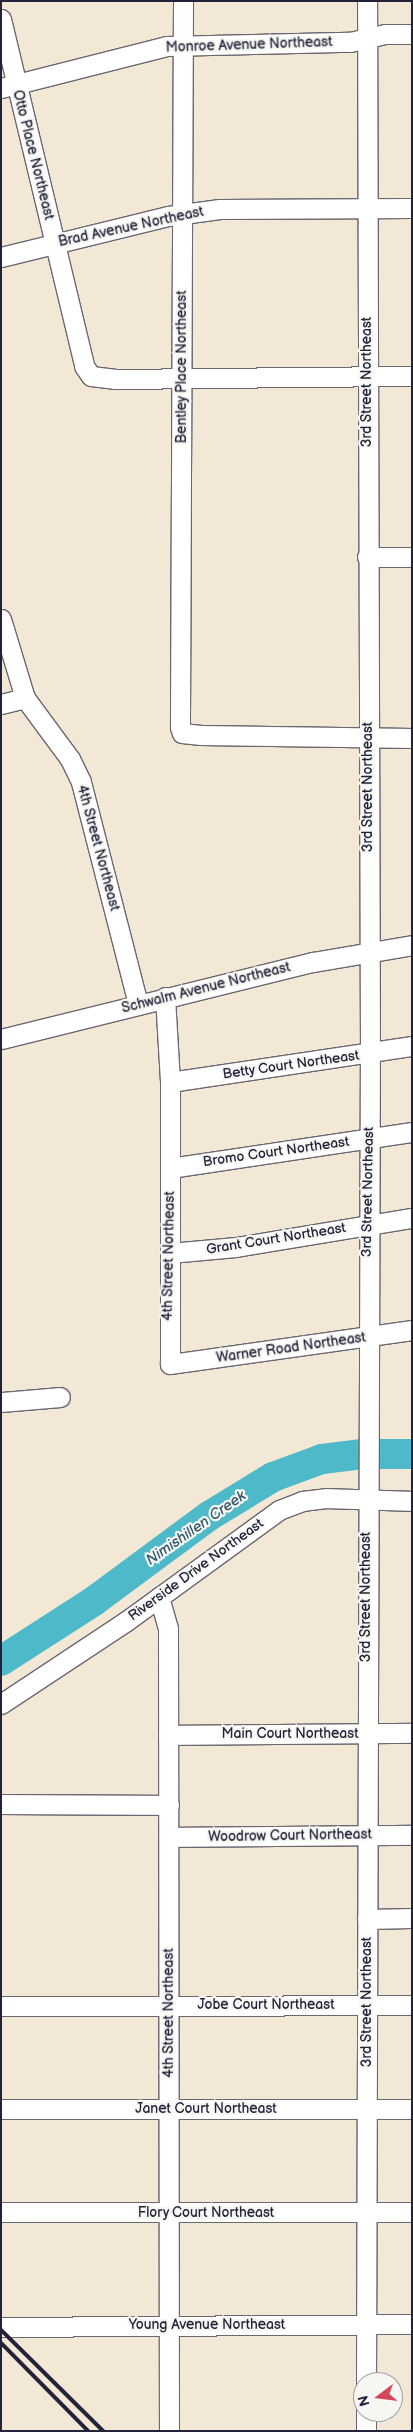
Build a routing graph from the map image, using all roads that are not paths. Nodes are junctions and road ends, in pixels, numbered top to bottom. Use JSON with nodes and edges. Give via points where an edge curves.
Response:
{"nodes":[{"id":1,"x":183,"y":1,"type":"edge"},
{"id":2,"x":366,"y":1,"type":"edge"},
{"id":3,"x":1,"y":19,"type":"edge"},
{"id":4,"x":412,"y":34,"type":"edge"},
{"id":5,"x":367,"y":39,"type":"junction"},
{"id":6,"x":183,"y":44,"type":"junction"},
{"id":7,"x":9,"y":86,"type":"edge"},
{"id":8,"x":366,"y":208,"type":"junction"},
{"id":9,"x":412,"y":208,"type":"edge"},
{"id":10,"x":182,"y":214,"type":"junction"},
{"id":11,"x":55,"y":244,"type":"junction"},
{"id":12,"x":1,"y":257,"type":"edge"},
{"id":13,"x":367,"y":376,"type":"junction"},
{"id":14,"x":412,"y":376,"type":"edge"},
{"id":15,"x":181,"y":379,"type":"junction"},
{"id":16,"x":367,"y":556,"type":"junction"},
{"id":17,"x":412,"y":557,"type":"edge"},
{"id":18,"x":1,"y":619,"type":"edge"},
{"id":19,"x":25,"y":698,"type":"junction"},
{"id":20,"x":1,"y":704,"type":"edge"},
{"id":21,"x":368,"y":738,"type":"junction"},
{"id":22,"x":412,"y":738,"type":"edge"},
{"id":23,"x":412,"y":945,"type":"edge"},
{"id":24,"x":369,"y":952,"type":"junction"},
{"id":25,"x":165,"y":998,"type":"junction"},
{"id":26,"x":138,"y":1004,"type":"junction"},
{"id":27,"x":1,"y":1039,"type":"edge"},
{"id":28,"x":412,"y":1046,"type":"edge"},
{"id":29,"x":370,"y":1053,"type":"junction"},
{"id":30,"x":170,"y":1082,"type":"junction"},
{"id":31,"x":412,"y":1132,"type":"edge"},
{"id":32,"x":369,"y":1139,"type":"junction"},
{"id":33,"x":170,"y":1168,"type":"junction"},
{"id":34,"x":412,"y":1218,"type":"edge"},
{"id":35,"x":368,"y":1225,"type":"junction"},
{"id":36,"x":170,"y":1253,"type":"junction"},
{"id":37,"x":412,"y":1330,"type":"edge"},
{"id":38,"x":367,"y":1337,"type":"junction"},
{"id":39,"x":170,"y":1364,"type":"joint"},
{"id":40,"x":60,"y":1397,"type":"dead end"},
{"id":41,"x":1,"y":1402,"type":"edge"},
{"id":42,"x":366,"y":1492,"type":"junction"},
{"id":43,"x":412,"y":1501,"type":"edge"},
{"id":44,"x":159,"y":1596,"type":"junction"},
{"id":45,"x":1,"y":1704,"type":"edge"},
{"id":46,"x":412,"y":1733,"type":"edge"},
{"id":47,"x":366,"y":1734,"type":"junction"},
{"id":48,"x":168,"y":1735,"type":"junction"},
{"id":49,"x":1,"y":1804,"type":"edge"},
{"id":50,"x":169,"y":1804,"type":"junction"},
{"id":51,"x":412,"y":1835,"type":"edge"},
{"id":52,"x":367,"y":1836,"type":"junction"},
{"id":53,"x":169,"y":1838,"type":"junction"},
{"id":54,"x":367,"y":1918,"type":"junction"},
{"id":55,"x":412,"y":1918,"type":"edge"},
{"id":56,"x":169,"y":2005,"type":"junction"},
{"id":57,"x":367,"y":2005,"type":"junction"},
{"id":58,"x":412,"y":2005,"type":"edge"},
{"id":59,"x":1,"y":2006,"type":"edge"},
{"id":60,"x":1,"y":2109,"type":"edge"},
{"id":61,"x":168,"y":2109,"type":"junction"},
{"id":62,"x":366,"y":2109,"type":"junction"},
{"id":63,"x":412,"y":2109,"type":"edge"},
{"id":64,"x":1,"y":2212,"type":"edge"},
{"id":65,"x":366,"y":2212,"type":"junction"},
{"id":66,"x":412,"y":2212,"type":"edge"},
{"id":67,"x":169,"y":2213,"type":"junction"},
{"id":68,"x":366,"y":2324,"type":"junction"},
{"id":69,"x":412,"y":2324,"type":"edge"},
{"id":70,"x":169,"y":2326,"type":"junction"},
{"id":71,"x":1,"y":2327,"type":"edge"},
{"id":72,"x":366,"y":2372,"type":"edge"},
{"id":73,"x":168,"y":2431,"type":"edge"}],
"edges":[{"from":1,"to":6,"type":"street","name":"Bentley Place Northeast"},
{"from":2,"to":5,"type":"street","name":"3rd Street Northeast"},
{"from":3,"to":7,"type":"street","name":"Otto Place Northeast"},
{"from":4,"to":5,"type":"street","name":"Monroe Avenue Northeast"},
{"from":5,"to":6,"type":"street","name":"Monroe Avenue Northeast","via":[[350,42]]},
{"from":5,"to":8,"type":"street","name":"3rd Street Northeast"},
{"from":6,"to":7,"type":"street","name":"Monroe Avenue Northeast","via":[[154,48]]},
{"from":6,"to":10,"type":"street","name":"Bentley Place Northeast"},
{"from":7,"to":11,"type":"street","name":"Otto Place Northeast"},
{"from":8,"to":9,"type":"street","name":"Brad Avenue Northeast"},
{"from":8,"to":10,"type":"street","name":"Brad Avenue Northeast","via":[[254,207]]},
{"from":8,"to":13,"type":"street","name":"3rd Street Northeast"},
{"from":10,"to":11,"type":"street","name":"Brad Avenue Northeast"},
{"from":10,"to":15,"type":"street","name":"Bentley Place Northeast"},
{"from":11,"to":12,"type":"street","name":"Brad Avenue Northeast"},
{"from":11,"to":15,"type":"street","name":"Otto Place Northeast","via":[[84,366],[91,376],[114,380]]},
{"from":13,"to":14,"type":"street"},
{"from":13,"to":15,"type":"street"},
{"from":13,"to":16,"type":"street","name":"3rd Street Northeast"},
{"from":15,"to":21,"type":"street","name":"Bentley Place Northeast","via":[[182,733]]},
{"from":16,"to":17,"type":"street"},
{"from":16,"to":21,"type":"street","name":"3rd Street Northeast"},
{"from":18,"to":19,"type":"street","name":"4th Street Northeast"},
{"from":19,"to":20,"type":"street"},
{"from":19,"to":26,"type":"street","name":"4th Street Northeast","via":[[55,736],[81,782]]},
{"from":21,"to":22,"type":"street"},
{"from":21,"to":24,"type":"street","name":"3rd Street Northeast"},
{"from":23,"to":24,"type":"street","name":"Schwalm Avenue Northeast"},
{"from":24,"to":25,"type":"street","name":"Schwalm Avenue Northeast"},
{"from":24,"to":29,"type":"street","name":"3rd Street Northeast"},
{"from":25,"to":26,"type":"street","name":"Schwalm Avenue Northeast"},
{"from":25,"to":30,"type":"street","name":"4th Street Northeast"},
{"from":26,"to":27,"type":"street","name":"Schwalm Avenue Northeast"},
{"from":28,"to":29,"type":"street","name":"Betty Court Northeast"},
{"from":29,"to":30,"type":"street","name":"Betty Court Northeast"},
{"from":29,"to":32,"type":"street","name":"3rd Street Northeast"},
{"from":30,"to":33,"type":"street","name":"4th Street Northeast"},
{"from":31,"to":32,"type":"street","name":"Bromo Court Northeast"},
{"from":32,"to":33,"type":"street","name":"Bromo Court Northeast"},
{"from":32,"to":35,"type":"street","name":"3rd Street Northeast"},
{"from":33,"to":36,"type":"street","name":"4th Street Northeast"},
{"from":34,"to":35,"type":"street","name":"Grant Court Northeast"},
{"from":35,"to":36,"type":"street","name":"Grant Court Northeast","via":[[236,1247]]},
{"from":35,"to":38,"type":"street","name":"3rd Street Northeast"},
{"from":36,"to":39,"type":"street","name":"4th Street Northeast"},
{"from":37,"to":38,"type":"street","name":"Warner Road Northeast"},
{"from":38,"to":39,"type":"street","name":"Warner Road Northeast"},
{"from":38,"to":42,"type":"street","name":"3rd Street Northeast"},
{"from":40,"to":41,"type":"street"},
{"from":42,"to":43,"type":"street","name":"Riverside Drive Northeast"},
{"from":42,"to":44,"type":"street","name":"Riverside Drive Northeast","via":[[314,1499],[279,1510]]},
{"from":42,"to":47,"type":"street","name":"3rd Street Northeast"},
{"from":44,"to":45,"type":"street","name":"Riverside Drive Northeast"},
{"from":44,"to":48,"type":"street","name":"4th Street Northeast","via":[[168,1629]]},
{"from":46,"to":47,"type":"street","name":"Main Court Northeast"},
{"from":47,"to":48,"type":"street","name":"Main Court Northeast"},
{"from":47,"to":52,"type":"street","name":"3rd Street Northeast"},
{"from":48,"to":50,"type":"street","name":"4th Street Northeast"},
{"from":49,"to":50,"type":"street"},
{"from":50,"to":53,"type":"street","name":"4th Street Northeast"},
{"from":51,"to":52,"type":"street","name":"Woodrow Court Northeast"},
{"from":52,"to":53,"type":"street","name":"Woodrow Court Northeast"},
{"from":52,"to":54,"type":"street","name":"3rd Street Northeast"},
{"from":53,"to":56,"type":"street","name":"4th Street Northeast"},
{"from":54,"to":55,"type":"street"},
{"from":54,"to":57,"type":"street","name":"3rd Street Northeast"},
{"from":56,"to":57,"type":"street","name":"Jobe Court Northeast"},
{"from":56,"to":59,"type":"street","name":"Jobe Court Northeast"},
{"from":56,"to":61,"type":"street","name":"4th Street Northeast"},
{"from":57,"to":58,"type":"street","name":"Jobe Court Northeast"},
{"from":57,"to":62,"type":"street","name":"3rd Street Northeast"},
{"from":60,"to":61,"type":"street","name":"Janet Court Northeast"},
{"from":61,"to":62,"type":"street","name":"Janet Court Northeast"},
{"from":61,"to":67,"type":"street","name":"4th Street Northeast"},
{"from":62,"to":63,"type":"street","name":"Janet Court Northeast"},
{"from":62,"to":65,"type":"street","name":"3rd Street Northeast"},
{"from":64,"to":67,"type":"street","name":"Flory Court Northeast"},
{"from":65,"to":66,"type":"street","name":"Flory Court Northeast"},
{"from":65,"to":67,"type":"street","name":"Flory Court Northeast"},
{"from":65,"to":68,"type":"street","name":"3rd Street Northeast"},
{"from":67,"to":70,"type":"street","name":"4th Street Northeast"},
{"from":68,"to":69,"type":"street","name":"Young Avenue Northeast"},
{"from":68,"to":70,"type":"street","name":"Young Avenue Northeast"},
{"from":68,"to":72,"type":"street","name":"3rd Street Northeast"},
{"from":70,"to":71,"type":"street","name":"Young Avenue Northeast"},
{"from":70,"to":73,"type":"street","name":"4th Street Northeast"}]}
